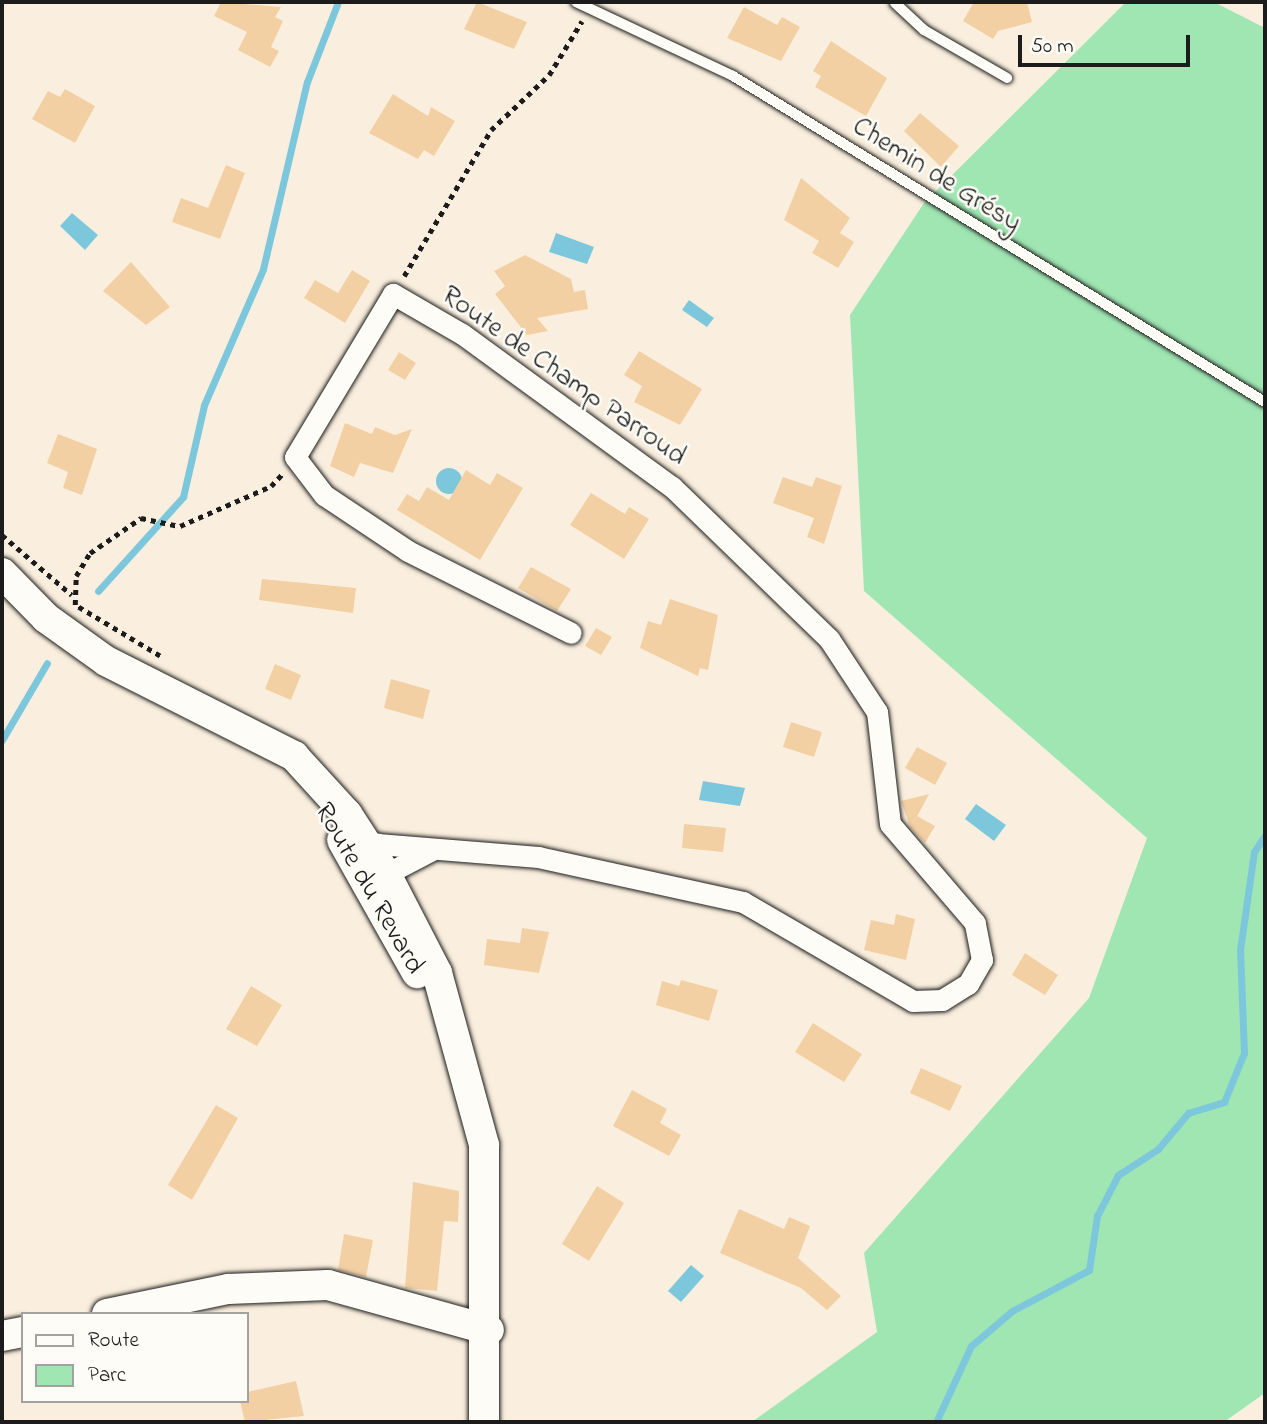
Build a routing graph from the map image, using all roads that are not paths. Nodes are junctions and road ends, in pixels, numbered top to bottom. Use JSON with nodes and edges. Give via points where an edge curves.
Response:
{"nodes":[{"id":1,"x":576,"y":2,"type":"edge"},
{"id":2,"x":895,"y":2,"type":"edge"},
{"id":3,"x":1007,"y":78,"type":"dead end"},
{"id":4,"x":1265,"y":402,"type":"edge"},
{"id":5,"x":5,"y":584,"type":"edge"},
{"id":6,"x":571,"y":633,"type":"dead end"},
{"id":7,"x":434,"y":849,"type":"junction"},
{"id":8,"x":371,"y":863,"type":"junction"},
{"id":9,"x":117,"y":1312,"type":"edge"},
{"id":10,"x":489,"y":1330,"type":"junction"},
{"id":11,"x":21,"y":1332,"type":"edge"},
{"id":12,"x":2,"y":1336,"type":"edge"},
{"id":13,"x":484,"y":1422,"type":"edge"}],
"edges":[{"from":1,"to":4,"type":"lane","name":"Chemin de Grésy","via":[[733,76]]},
{"from":2,"to":3,"type":"lane","via":[[924,30]]},
{"from":5,"to":8,"type":"main road","name":"Route du Revard","via":[[106,661],[246,733],[301,780]]},
{"from":6,"to":7,"type":"street","name":"Route de Champ Parroud","via":[[408,551],[324,495],[295,457],[393,294],[473,341],[672,487],[829,639],[877,712],[890,824],[975,923],[982,960],[968,984],[942,1000],[913,1001],[743,902],[538,857]]},
{"from":7,"to":8,"type":"street"},
{"from":7,"to":8,"type":"street","name":"Route de Champ Parroud"},
{"from":8,"to":10,"type":"main road","name":"Route du Revard","via":[[438,973],[466,1063],[484,1145]]},
{"from":9,"to":10,"type":"main road","via":[[228,1289],[328,1285]]},
{"from":10,"to":13,"type":"main road","name":"Route du Revard"},
{"from":11,"to":12,"type":"main road"}]}
